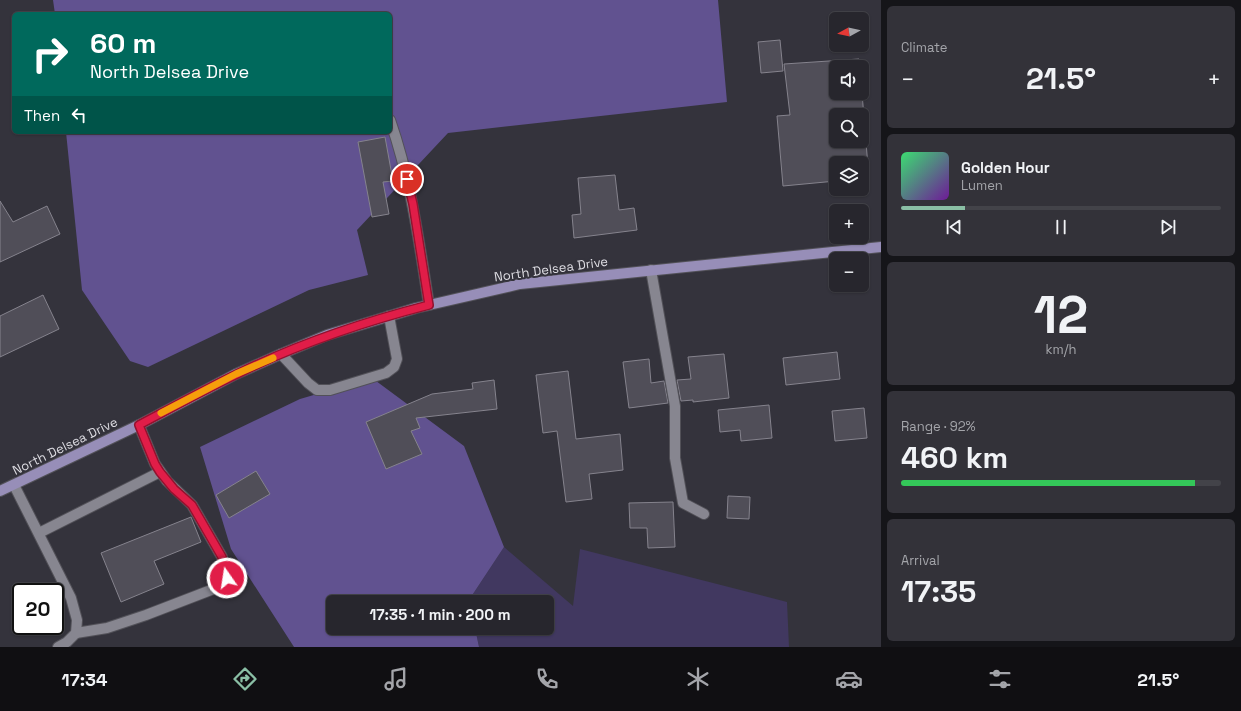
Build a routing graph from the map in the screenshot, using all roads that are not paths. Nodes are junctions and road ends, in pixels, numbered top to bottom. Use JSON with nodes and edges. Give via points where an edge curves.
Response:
{"nodes":[{"id":1,"x":392,"y":126,"type":"edge"},
{"id":2,"x":881,"y":247,"type":"edge"},
{"id":3,"x":651,"y":270,"type":"junction"},
{"id":4,"x":429,"y":305,"type":"junction"},
{"id":5,"x":389,"y":316,"type":"junction"},
{"id":6,"x":281,"y":354,"type":"junction"},
{"id":7,"x":139,"y":425,"type":"junction"},
{"id":8,"x":160,"y":472,"type":"junction"},
{"id":9,"x":14,"y":485,"type":"junction"},
{"id":10,"x":0,"y":491,"type":"edge"},
{"id":11,"x":704,"y":514,"type":"dead end"},
{"id":12,"x":39,"y":533,"type":"junction"},
{"id":13,"x":76,"y":633,"type":"junction"},
{"id":14,"x":58,"y":647,"type":"edge"}],
"edges":[{"from":1,"to":4,"type":"lane","via":[[413,204]]},
{"from":2,"to":3,"type":"main road","name":"North Delsea Drive"},
{"from":3,"to":4,"type":"main road","name":"North Delsea Drive","via":[[520,284]]},
{"from":3,"to":11,"type":"lane","via":[[675,406],[675,458],[683,503]]},
{"from":4,"to":5,"type":"main road","name":"North Delsea Drive"},
{"from":5,"to":6,"type":"main road","name":"North Delsea Drive","via":[[327,335]]},
{"from":5,"to":6,"type":"lane","via":[[397,359],[386,373],[330,390],[317,390]]},
{"from":6,"to":7,"type":"main road","name":"North Delsea Drive","via":[[236,374]]},
{"from":7,"to":8,"type":"lane"},
{"from":7,"to":9,"type":"main road","name":"North Delsea Drive"},
{"from":8,"to":12,"type":"lane"},
{"from":8,"to":13,"type":"lane","via":[[192,505],[222,557],[227,578],[224,585],[107,628]]},
{"from":9,"to":10,"type":"main road","name":"North Delsea Drive"},
{"from":9,"to":12,"type":"lane"},
{"from":12,"to":13,"type":"lane","via":[[71,598],[77,620]]},
{"from":13,"to":14,"type":"lane"}]}
